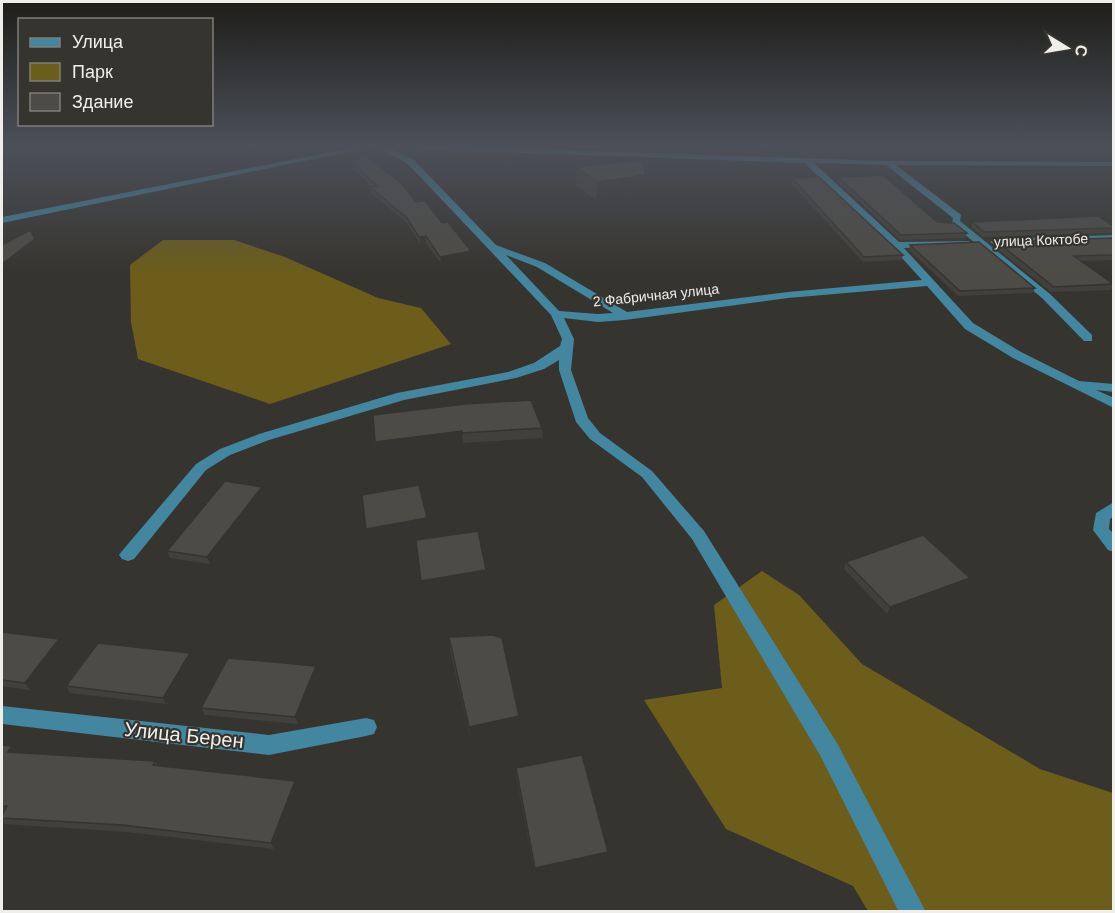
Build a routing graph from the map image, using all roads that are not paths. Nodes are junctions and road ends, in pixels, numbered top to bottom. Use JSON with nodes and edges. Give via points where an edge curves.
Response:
{"nodes":[{"id":1,"x":154,"y":190,"type":"edge"},
{"id":2,"x":437,"y":190,"type":"edge"},
{"id":3,"x":837,"y":190,"type":"edge"},
{"id":4,"x":922,"y":190,"type":"edge"},
{"id":5,"x":2,"y":220,"type":"edge"},
{"id":6,"x":1113,"y":237,"type":"edge"},
{"id":7,"x":981,"y":243,"type":"junction"},
{"id":8,"x":896,"y":245,"type":"junction"},
{"id":9,"x":491,"y":247,"type":"junction"},
{"id":10,"x":930,"y":283,"type":"junction"},
{"id":11,"x":556,"y":314,"type":"junction"},
{"id":12,"x":626,"y":316,"type":"junction"},
{"id":13,"x":1088,"y":338,"type":"dead end"},
{"id":14,"x":566,"y":347,"type":"junction"},
{"id":15,"x":1066,"y":380,"type":"junction"},
{"id":16,"x":1113,"y":388,"type":"edge"},
{"id":17,"x":1113,"y":404,"type":"edge"},
{"id":18,"x":1113,"y":507,"type":"edge"},
{"id":19,"x":1113,"y":546,"type":"edge"},
{"id":20,"x":128,"y":555,"type":"dead end"},
{"id":21,"x":2,"y":715,"type":"edge"},
{"id":22,"x":366,"y":728,"type":"dead end"},
{"id":23,"x":913,"y":912,"type":"edge"}],
"edges":[{"from":1,"to":5,"type":"street"},
{"from":2,"to":9,"type":"street"},
{"from":3,"to":8,"type":"street"},
{"from":4,"to":7,"type":"street","via":[[958,217],[955,222]]},
{"from":6,"to":7,"type":"street","name":"улица Коктобе"},
{"from":7,"to":8,"type":"street","name":"улица Коктобе"},
{"from":7,"to":13,"type":"street","via":[[1046,296]]},
{"from":8,"to":10,"type":"street"},
{"from":9,"to":11,"type":"street"},
{"from":9,"to":12,"type":"street","via":[[541,265]]},
{"from":10,"to":12,"type":"street","name":"2 Фабричная улица","via":[[788,295]]},
{"from":10,"to":15,"type":"street","via":[[969,326]]},
{"from":11,"to":12,"type":"street","name":"2 Фабричная улица"},
{"from":11,"to":14,"type":"street","via":[[568,339]]},
{"from":14,"to":20,"type":"street","via":[[539,366],[511,375],[402,396],[264,436],[225,452],[201,467]]},
{"from":14,"to":23,"type":"street","via":[[566,370],[581,419],[595,436],[647,474],[698,535],[829,750]]},
{"from":15,"to":16,"type":"street"},
{"from":15,"to":17,"type":"street"},
{"from":18,"to":19,"type":"street","via":[[1102,517],[1101,530]]},
{"from":21,"to":22,"type":"street","name":"Улица Берен","via":[[269,745]]}]}
